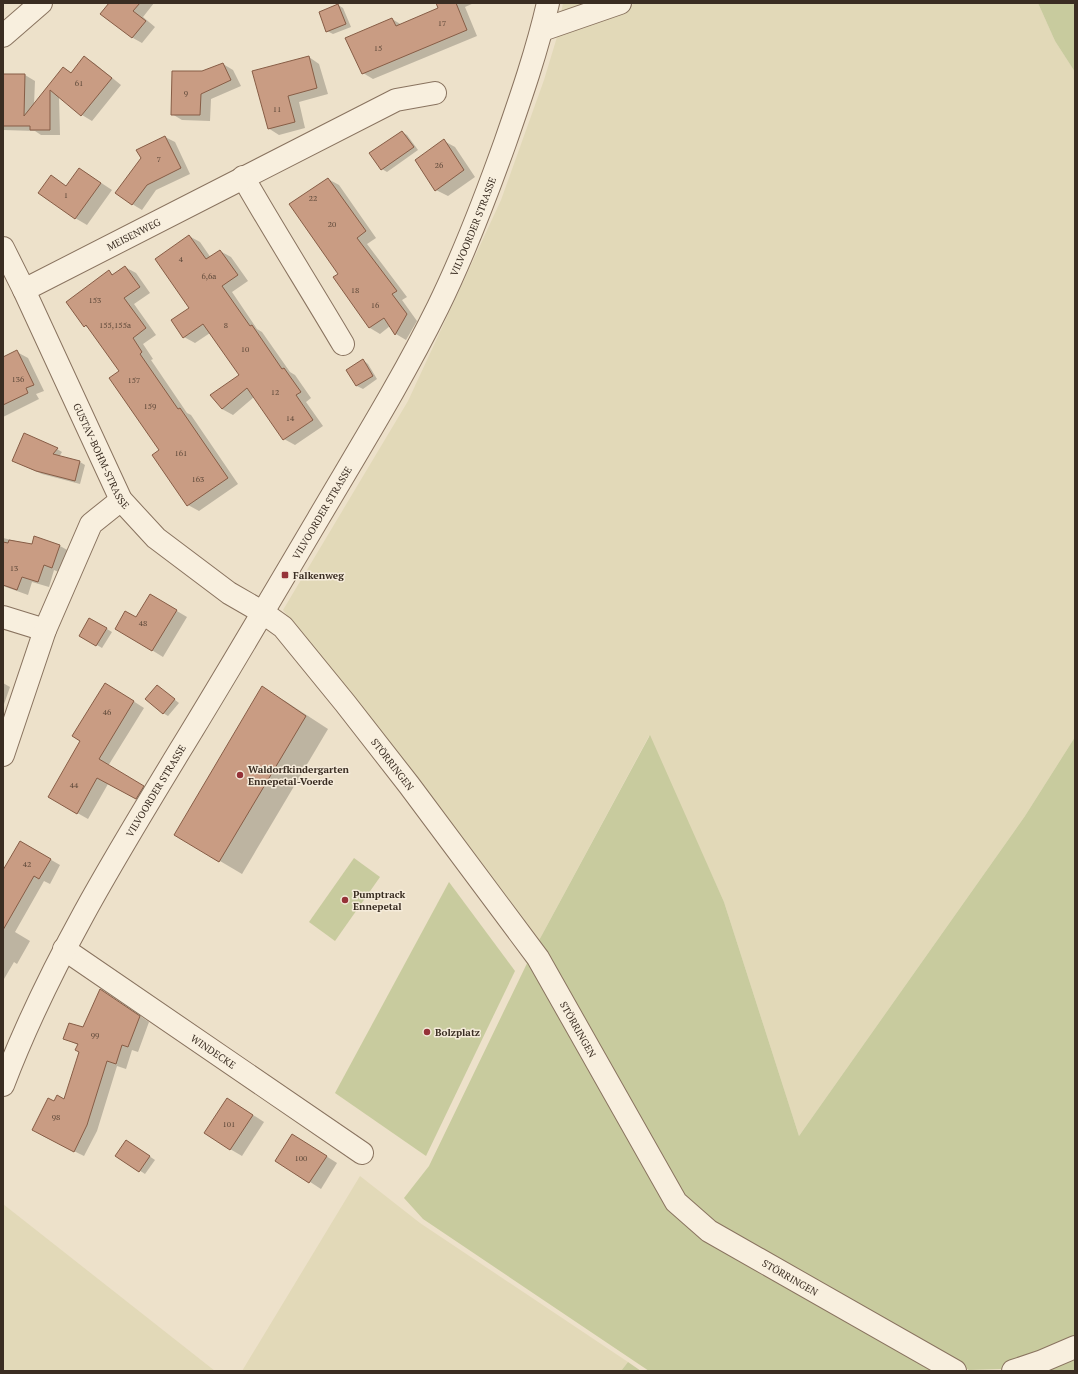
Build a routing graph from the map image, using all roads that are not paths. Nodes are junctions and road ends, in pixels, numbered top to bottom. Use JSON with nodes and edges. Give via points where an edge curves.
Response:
{"nodes":[{"id":1,"x":41,"y":3,"type":"edge"},
{"id":2,"x":548,"y":3,"type":"edge"},
{"id":3,"x":620,"y":3,"type":"edge"},
{"id":4,"x":542,"y":30,"type":"junction"},
{"id":5,"x":3,"y":36,"type":"edge"},
{"id":6,"x":435,"y":93,"type":"dead end"},
{"id":7,"x":243,"y":177,"type":"junction"},
{"id":8,"x":3,"y":248,"type":"edge"},
{"id":9,"x":24,"y":290,"type":"junction"},
{"id":10,"x":343,"y":344,"type":"dead end"},
{"id":11,"x":121,"y":500,"type":"junction"},
{"id":12,"x":262,"y":612,"type":"junction"},
{"id":13,"x":3,"y":617,"type":"edge"},
{"id":14,"x":45,"y":630,"type":"junction"},
{"id":15,"x":3,"y":755,"type":"edge"},
{"id":16,"x":64,"y":949,"type":"junction"},
{"id":17,"x":3,"y":1084,"type":"edge"},
{"id":18,"x":362,"y":1153,"type":"dead end"},
{"id":19,"x":1075,"y":1347,"type":"edge"},
{"id":20,"x":955,"y":1371,"type":"edge"},
{"id":21,"x":1013,"y":1371,"type":"edge"}],
"edges":[{"from":1,"to":5,"type":"street"},
{"from":2,"to":4,"type":"street","name":"VILVOORDER STRASSE"},
{"from":3,"to":4,"type":"street"},
{"from":4,"to":12,"type":"street","name":"VILVOORDER STRASSE","via":[[487,195],[438,306],[390,398]]},
{"from":6,"to":7,"type":"street","name":"MEISENWEG","via":[[396,100]]},
{"from":7,"to":9,"type":"street","name":"MEISENWEG"},
{"from":7,"to":10,"type":"street"},
{"from":8,"to":9,"type":"street","name":"GUSTAV-BOHM-STRASSE"},
{"from":9,"to":11,"type":"street","name":"GUSTAV-BOHM-STRASSE"},
{"from":11,"to":12,"type":"street","name":"GUSTAV-BOHM-STRASSE","via":[[156,538],[229,592]]},
{"from":11,"to":14,"type":"street","via":[[91,524]]},
{"from":12,"to":16,"type":"street","name":"VILVOORDER STRASSE"},
{"from":12,"to":20,"type":"street","name":"STÖRRINGEN","via":[[283,627],[345,703],[538,958],[676,1202],[709,1231]]},
{"from":13,"to":14,"type":"street"},
{"from":14,"to":15,"type":"street"},
{"from":16,"to":17,"type":"street","name":"VILVOORDER STRASSE","via":[[17,1048]]},
{"from":16,"to":18,"type":"street","name":"WINDECKE"},
{"from":19,"to":21,"type":"street"}]}
